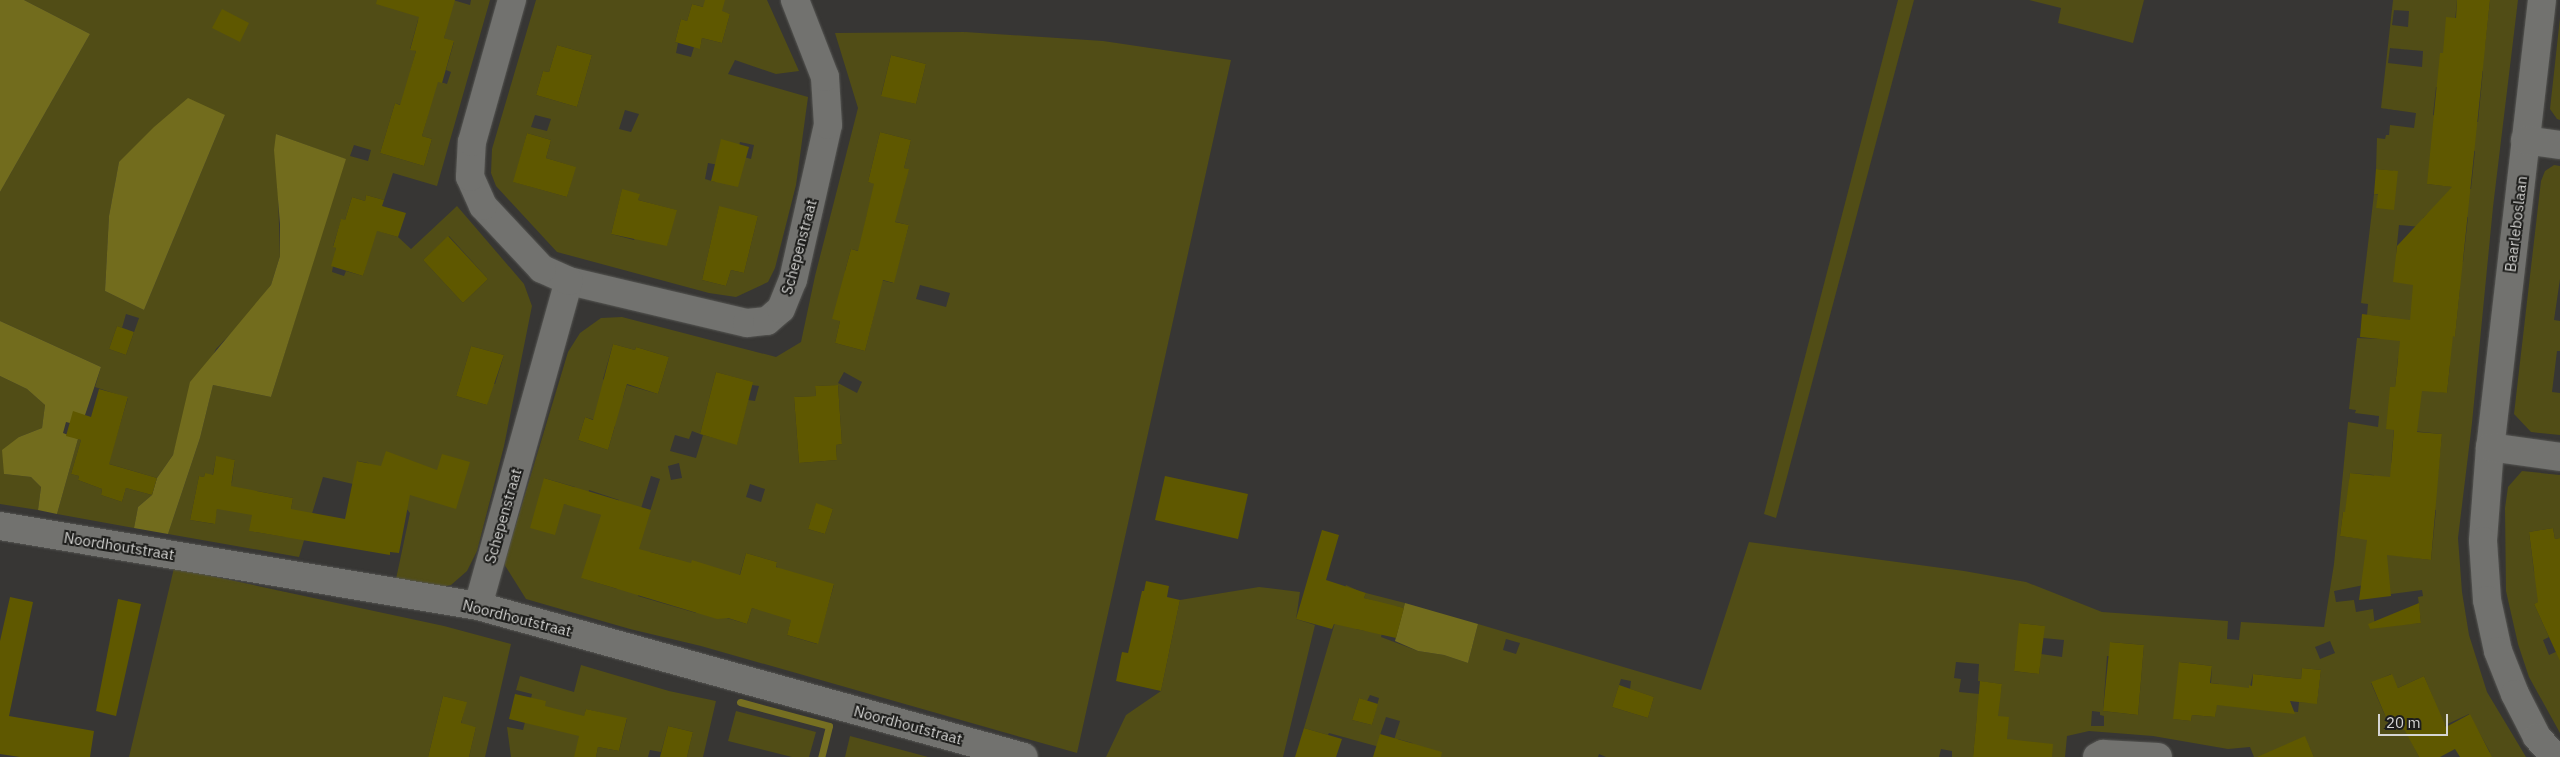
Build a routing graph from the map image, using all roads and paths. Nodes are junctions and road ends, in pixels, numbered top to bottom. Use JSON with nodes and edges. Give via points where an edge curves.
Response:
{"nodes":[{"id":1,"x":512,"y":0,"type":"edge"},
{"id":2,"x":795,"y":0,"type":"edge"},
{"id":3,"x":2542,"y":0,"type":"edge"},
{"id":4,"x":2525,"y":140,"type":"junction"},
{"id":5,"x":2560,"y":146,"type":"edge"},
{"id":6,"x":569,"y":281,"type":"junction"},
{"id":7,"x":2490,"y":447,"type":"junction"},
{"id":8,"x":2560,"y":457,"type":"edge"},
{"id":9,"x":0,"y":526,"type":"edge"},
{"id":10,"x":478,"y":606,"type":"junction"},
{"id":11,"x":1024,"y":757,"type":"edge"},
{"id":12,"x":2097,"y":757,"type":"edge"},
{"id":13,"x":2158,"y":757,"type":"edge"},
{"id":14,"x":2555,"y":757,"type":"edge"}],
"edges":[{"from":1,"to":6,"type":"street","name":"Schepenstraat","via":[[472,142],[470,177],[483,206],[542,269]]},
{"from":2,"to":6,"type":"street","name":"Schepenstraat","via":[[824,76],[828,125],[793,280],[781,309],[767,321],[747,322]]},
{"from":3,"to":4,"type":"street","name":"Baarleboslaan"},
{"from":4,"to":5,"type":"street"},
{"from":4,"to":7,"type":"street","name":"Baarleboslaan"},
{"from":6,"to":10,"type":"street","name":"Schepenstraat"},
{"from":7,"to":8,"type":"street"},
{"from":7,"to":14,"type":"street","name":"Baarleboslaan","via":[[2483,541],[2487,600],[2498,651],[2515,694],[2538,737]]},
{"from":9,"to":10,"type":"street","name":"Noordhoutstraat"},
{"from":10,"to":11,"type":"street","name":"Noordhoutstraat"},
{"from":12,"to":13,"type":"street","via":[[2103,754]]}]}
